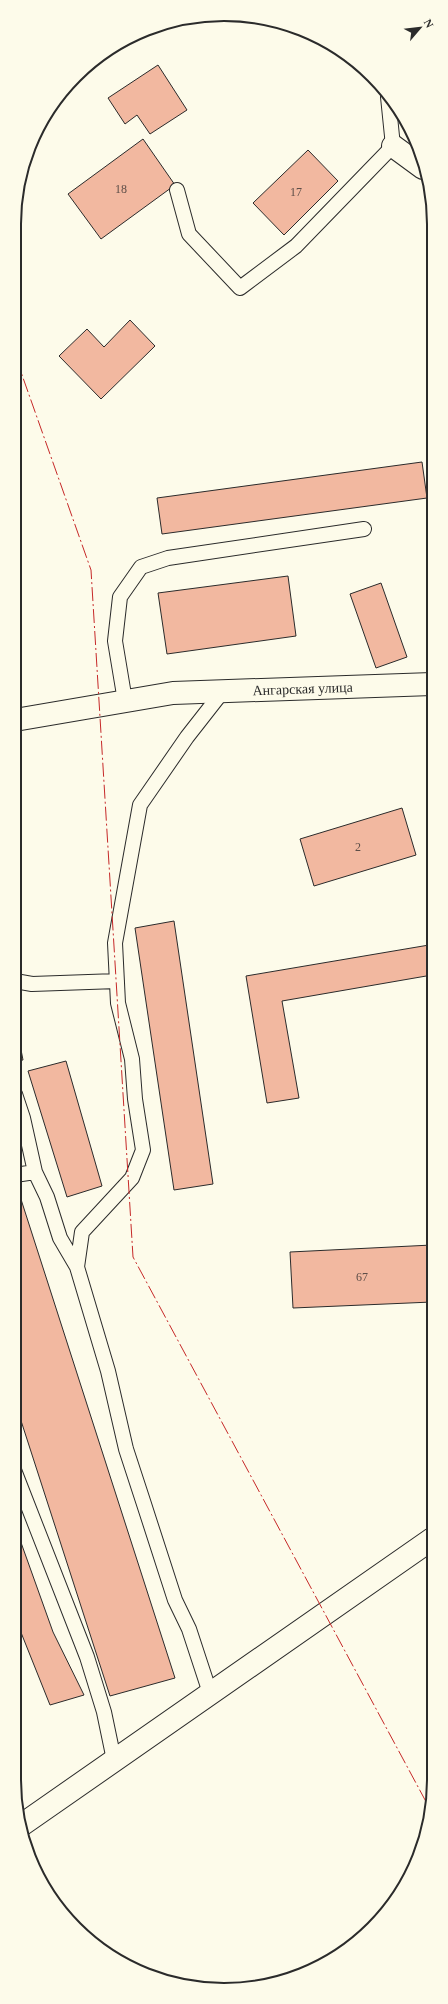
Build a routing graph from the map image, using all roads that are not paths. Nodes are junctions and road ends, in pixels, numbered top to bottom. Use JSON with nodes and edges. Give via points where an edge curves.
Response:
{"nodes":[{"id":1,"x":389,"y":105,"type":"edge"},
{"id":2,"x":393,"y":146,"type":"junction"},
{"id":3,"x":417,"y":163,"type":"edge"},
{"id":4,"x":177,"y":190,"type":"dead end"},
{"id":5,"x":364,"y":530,"type":"dead end"},
{"id":6,"x":427,"y":684,"type":"edge"},
{"id":7,"x":223,"y":691,"type":"junction"},
{"id":8,"x":125,"y":701,"type":"junction"},
{"id":9,"x":21,"y":719,"type":"edge"},
{"id":10,"x":117,"y":981,"type":"junction"},
{"id":11,"x":21,"y":982,"type":"edge"},
{"id":12,"x":21,"y":1112,"type":"edge"},
{"id":13,"x":35,"y":1172,"type":"junction"},
{"id":14,"x":21,"y":1174,"type":"edge"},
{"id":15,"x":77,"y":1267,"type":"junction"},
{"id":16,"x":21,"y":1488,"type":"edge"},
{"id":17,"x":427,"y":1542,"type":"edge"},
{"id":18,"x":210,"y":1693,"type":"junction"},
{"id":19,"x":114,"y":1760,"type":"junction"},
{"id":20,"x":26,"y":1822,"type":"edge"}],
"edges":[{"from":1,"to":2,"type":"lane"},
{"from":2,"to":3,"type":"street"},
{"from":2,"to":4,"type":"lane","via":[[296,246],[240,288],[189,234]]},
{"from":5,"to":8,"type":"lane","via":[[168,558],[141,567],[120,597],[115,641]]},
{"from":6,"to":7,"type":"street","name":"Ангарская улица"},
{"from":7,"to":8,"type":"street","name":"Ангарская улица","via":[[173,693]]},
{"from":7,"to":10,"type":"lane","via":[[187,737],[140,805],[115,943]]},
{"from":8,"to":9,"type":"street","name":"Ангарская улица"},
{"from":10,"to":11,"type":"lane","via":[[32,984]]},
{"from":10,"to":15,"type":"lane","via":[[118,1003],[132,1059],[135,1099],[144,1150],[132,1178],[82,1232]]},
{"from":12,"to":13,"type":"lane"},
{"from":13,"to":14,"type":"lane"},
{"from":13,"to":15,"type":"lane","via":[[47,1197],[60,1238]]},
{"from":15,"to":18,"type":"lane","via":[[108,1371],[126,1449],[175,1600],[189,1629]]},
{"from":16,"to":19,"type":"lane","via":[[87,1657],[104,1712]]},
{"from":17,"to":18,"type":"street"},
{"from":18,"to":19,"type":"street"},
{"from":19,"to":20,"type":"street"}]}
